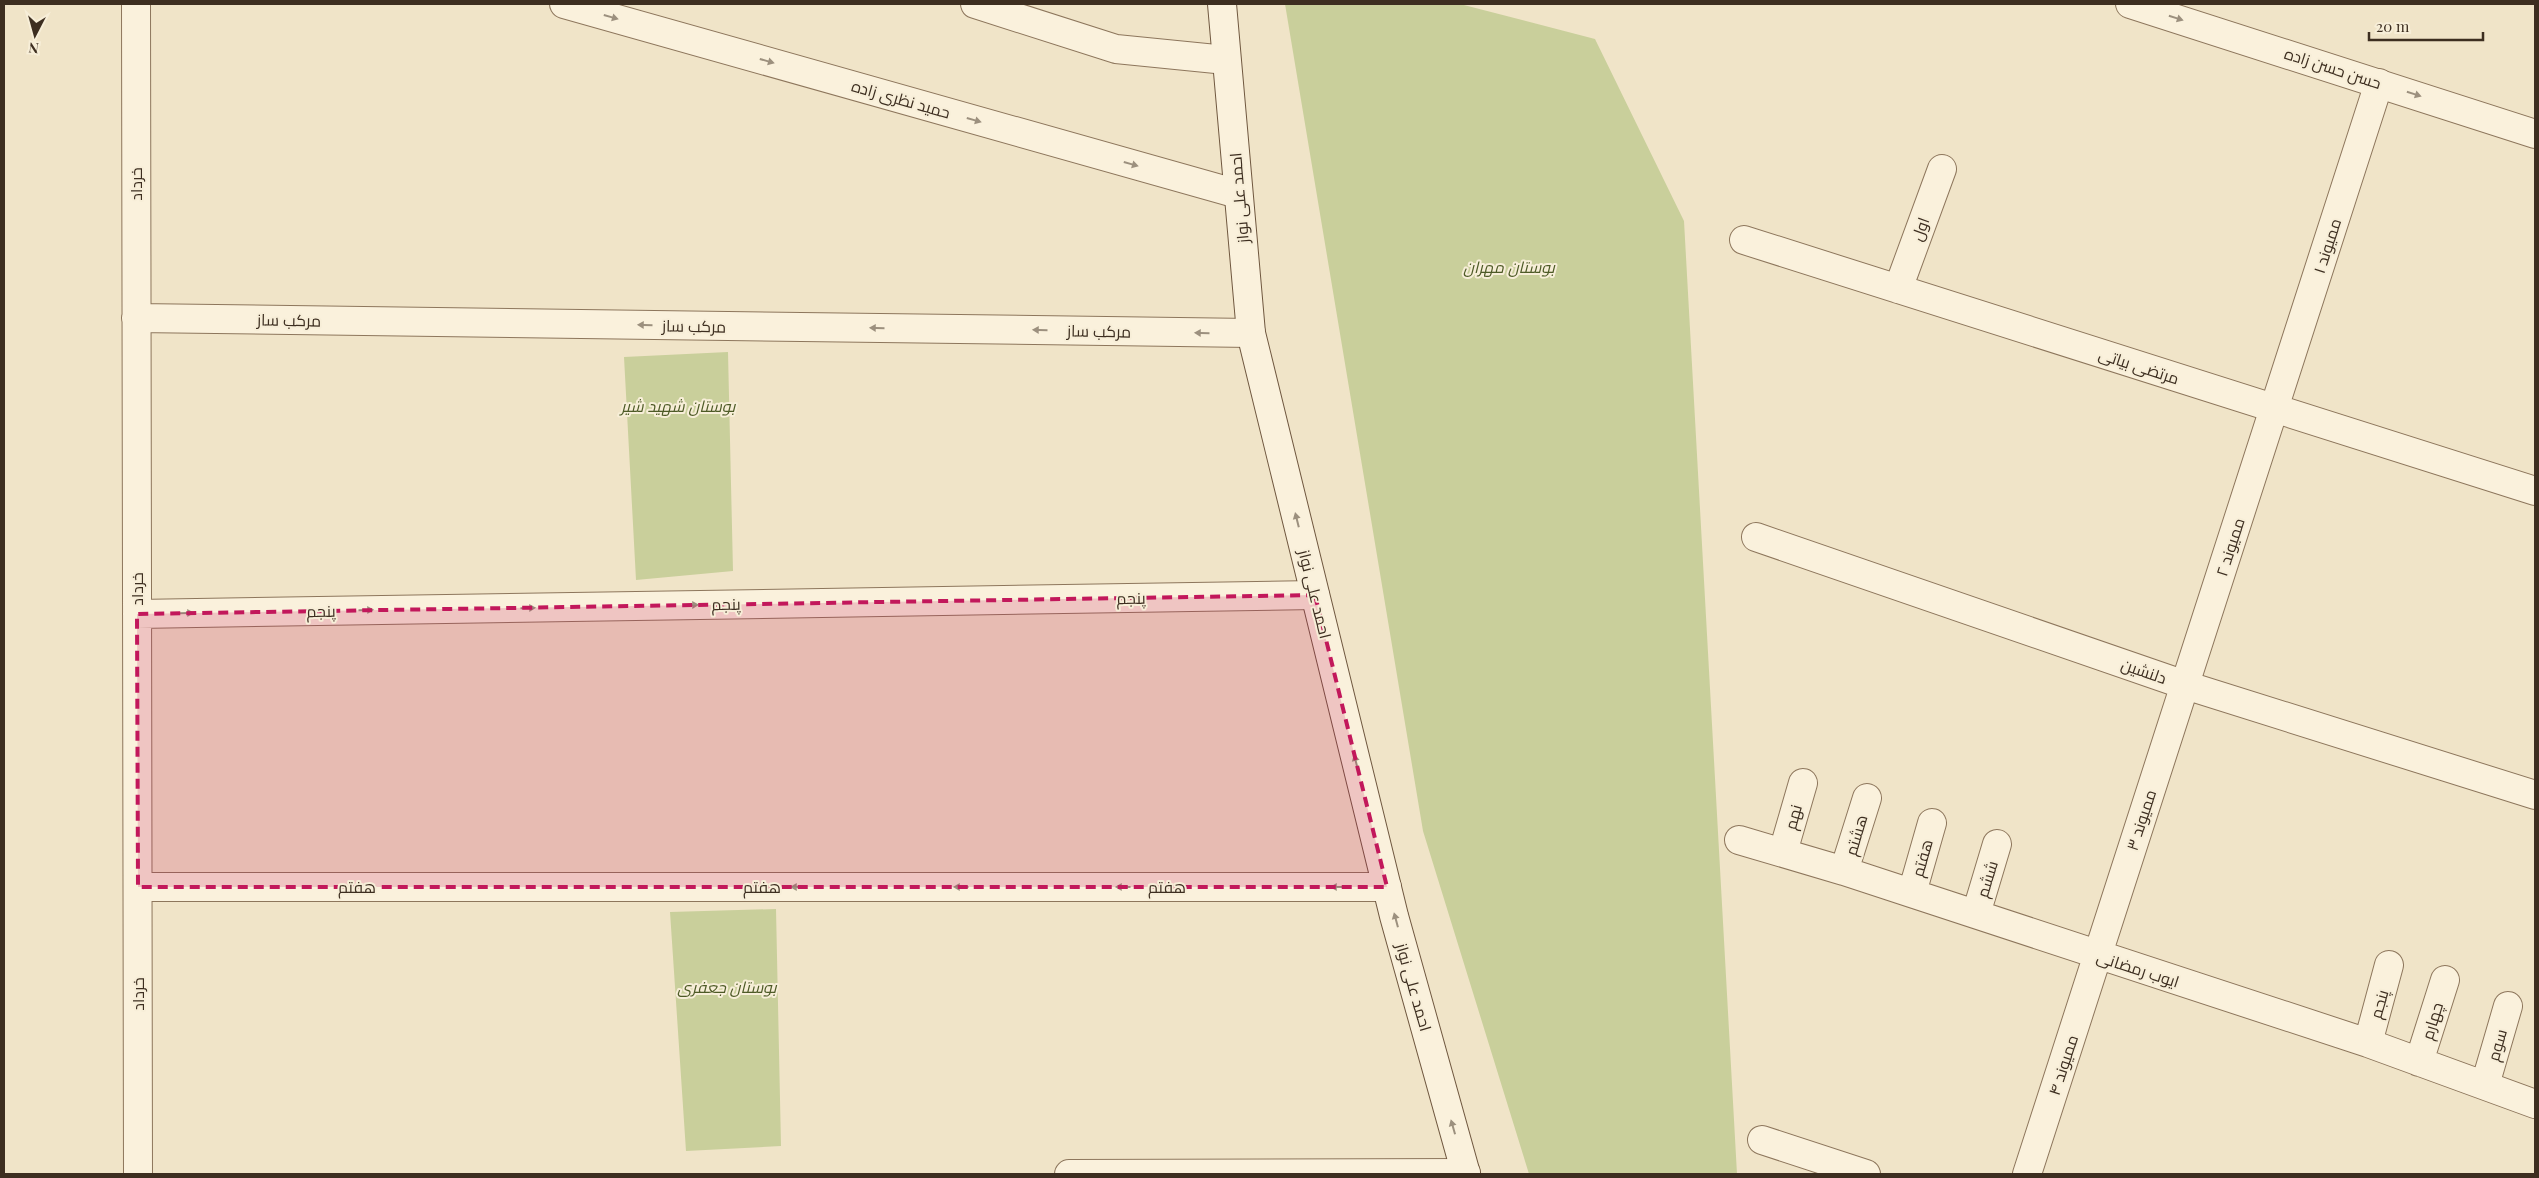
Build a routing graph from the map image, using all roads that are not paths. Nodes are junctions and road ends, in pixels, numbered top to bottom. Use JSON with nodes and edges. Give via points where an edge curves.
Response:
{"nodes":[{"id":1,"x":136,"y":4,"type":"edge"},
{"id":2,"x":564,"y":4,"type":"edge"},
{"id":3,"x":975,"y":4,"type":"edge"},
{"id":4,"x":1222,"y":4,"type":"edge"},
{"id":5,"x":2130,"y":4,"type":"edge"},
{"id":6,"x":1226,"y":60,"type":"junction"},
{"id":7,"x":2379,"y":83,"type":"junction"},
{"id":8,"x":2535,"y":134,"type":"edge"},
{"id":9,"x":1942,"y":169,"type":"dead end"},
{"id":10,"x":1238,"y":194,"type":"junction"},
{"id":11,"x":1744,"y":240,"type":"dead end"},
{"id":12,"x":1898,"y":289,"type":"junction"},
{"id":13,"x":136,"y":318,"type":"junction"},
{"id":14,"x":1251,"y":333,"type":"junction"},
{"id":15,"x":2274,"y":408,"type":"junction"},
{"id":16,"x":2535,"y":490,"type":"edge"},
{"id":17,"x":1756,"y":537,"type":"dead end"},
{"id":18,"x":1315,"y":595,"type":"junction"},
{"id":19,"x":137,"y":614,"type":"junction"},
{"id":20,"x":2185,"y":685,"type":"junction"},
{"id":21,"x":1803,"y":782,"type":"dead end"},
{"id":22,"x":2535,"y":795,"type":"edge"},
{"id":23,"x":1867,"y":798,"type":"dead end"},
{"id":24,"x":1932,"y":824,"type":"dead end"},
{"id":25,"x":1739,"y":840,"type":"dead end"},
{"id":26,"x":1997,"y":844,"type":"dead end"},
{"id":27,"x":1784,"y":852,"type":"junction"},
{"id":28,"x":1844,"y":871,"type":"junction"},
{"id":29,"x":138,"y":887,"type":"junction"},
{"id":30,"x":1387,"y":887,"type":"junction"},
{"id":31,"x":1912,"y":893,"type":"junction"},
{"id":32,"x":1976,"y":914,"type":"junction"},
{"id":33,"x":2098,"y":956,"type":"junction"},
{"id":34,"x":2389,"y":965,"type":"dead end"},
{"id":35,"x":2445,"y":980,"type":"dead end"},
{"id":36,"x":2508,"y":1006,"type":"dead end"},
{"id":37,"x":2368,"y":1043,"type":"junction"},
{"id":38,"x":2419,"y":1062,"type":"junction"},
{"id":39,"x":2485,"y":1085,"type":"junction"},
{"id":40,"x":2535,"y":1104,"type":"edge"},
{"id":41,"x":1762,"y":1140,"type":"dead end"},
{"id":42,"x":138,"y":1174,"type":"edge"},
{"id":43,"x":1069,"y":1174,"type":"edge"},
{"id":44,"x":1466,"y":1174,"type":"edge"},
{"id":45,"x":1866,"y":1174,"type":"edge"},
{"id":46,"x":2028,"y":1174,"type":"edge"}],
"edges":[{"from":1,"to":13,"type":"street","name":"خرداد"},
{"from":2,"to":10,"type":"street","name":"حمید نظری زاده","one_way":true},
{"from":3,"to":6,"type":"street","via":[[1116,49]]},
{"from":4,"to":6,"type":"street","name":"احمد علی نواز"},
{"from":5,"to":7,"type":"street","name":"حسن حسن زاده","one_way":true},
{"from":6,"to":10,"type":"street","name":"احمد علی نواز"},
{"from":7,"to":8,"type":"street","name":"حسن حسن زاده","one_way":true},
{"from":7,"to":15,"type":"street","name":"ممیوند ۱"},
{"from":9,"to":12,"type":"street","name":"اول"},
{"from":10,"to":14,"type":"street","name":"احمد علی نواز"},
{"from":11,"to":12,"type":"street","name":"مرتضی بیاتی"},
{"from":12,"to":15,"type":"street","name":"مرتضی بیاتی"},
{"from":14,"to":13,"type":"street","name":"مرکب ساز","one_way":true},
{"from":13,"to":19,"type":"street","name":"خرداد"},
{"from":18,"to":14,"type":"street","name":"احمد علی نواز","one_way":true},
{"from":15,"to":16,"type":"street","name":"مرتضی بیاتی"},
{"from":15,"to":20,"type":"street","name":"ممیوند ۲"},
{"from":17,"to":20,"type":"street","name":"دلنشین"},
{"from":19,"to":18,"type":"street","name":"پنجم","one_way":true},
{"from":30,"to":18,"type":"street","name":"احمد علی نواز","one_way":true},
{"from":19,"to":29,"type":"street","name":"خرداد"},
{"from":20,"to":22,"type":"street","name":"دلنشین"},
{"from":20,"to":33,"type":"street","name":"ممیوند ۳"},
{"from":21,"to":27,"type":"street","name":"نهم"},
{"from":23,"to":28,"type":"street","name":"هشتم"},
{"from":24,"to":31,"type":"street","name":"هفتم"},
{"from":25,"to":27,"type":"street","name":"ایوب رمضانی"},
{"from":26,"to":32,"type":"street","name":"ششم"},
{"from":27,"to":28,"type":"street","name":"ایوب رمضانی"},
{"from":28,"to":31,"type":"street","name":"ایوب رمضانی"},
{"from":30,"to":29,"type":"street","name":"هفتم","one_way":true},
{"from":29,"to":42,"type":"street","name":"خرداد"},
{"from":44,"to":30,"type":"street","name":"احمد علی نواز","one_way":true},
{"from":31,"to":32,"type":"street","name":"ایوب رمضانی"},
{"from":32,"to":33,"type":"street","name":"ایوب رمضانی"},
{"from":33,"to":37,"type":"street","name":"ایوب رمضانی"},
{"from":33,"to":46,"type":"street","name":"ممیوند ۴"},
{"from":34,"to":37,"type":"street","name":"پنجم"},
{"from":35,"to":38,"type":"street","name":"چهارم"},
{"from":36,"to":39,"type":"street","name":"سوم"},
{"from":37,"to":38,"type":"street","name":"ایوب رمضانی"},
{"from":38,"to":39,"type":"street","name":"ایوب رمضانی"},
{"from":39,"to":40,"type":"street","name":"ایوب رمضانی"},
{"from":41,"to":45,"type":"street"},
{"from":43,"to":44,"type":"street"}]}
